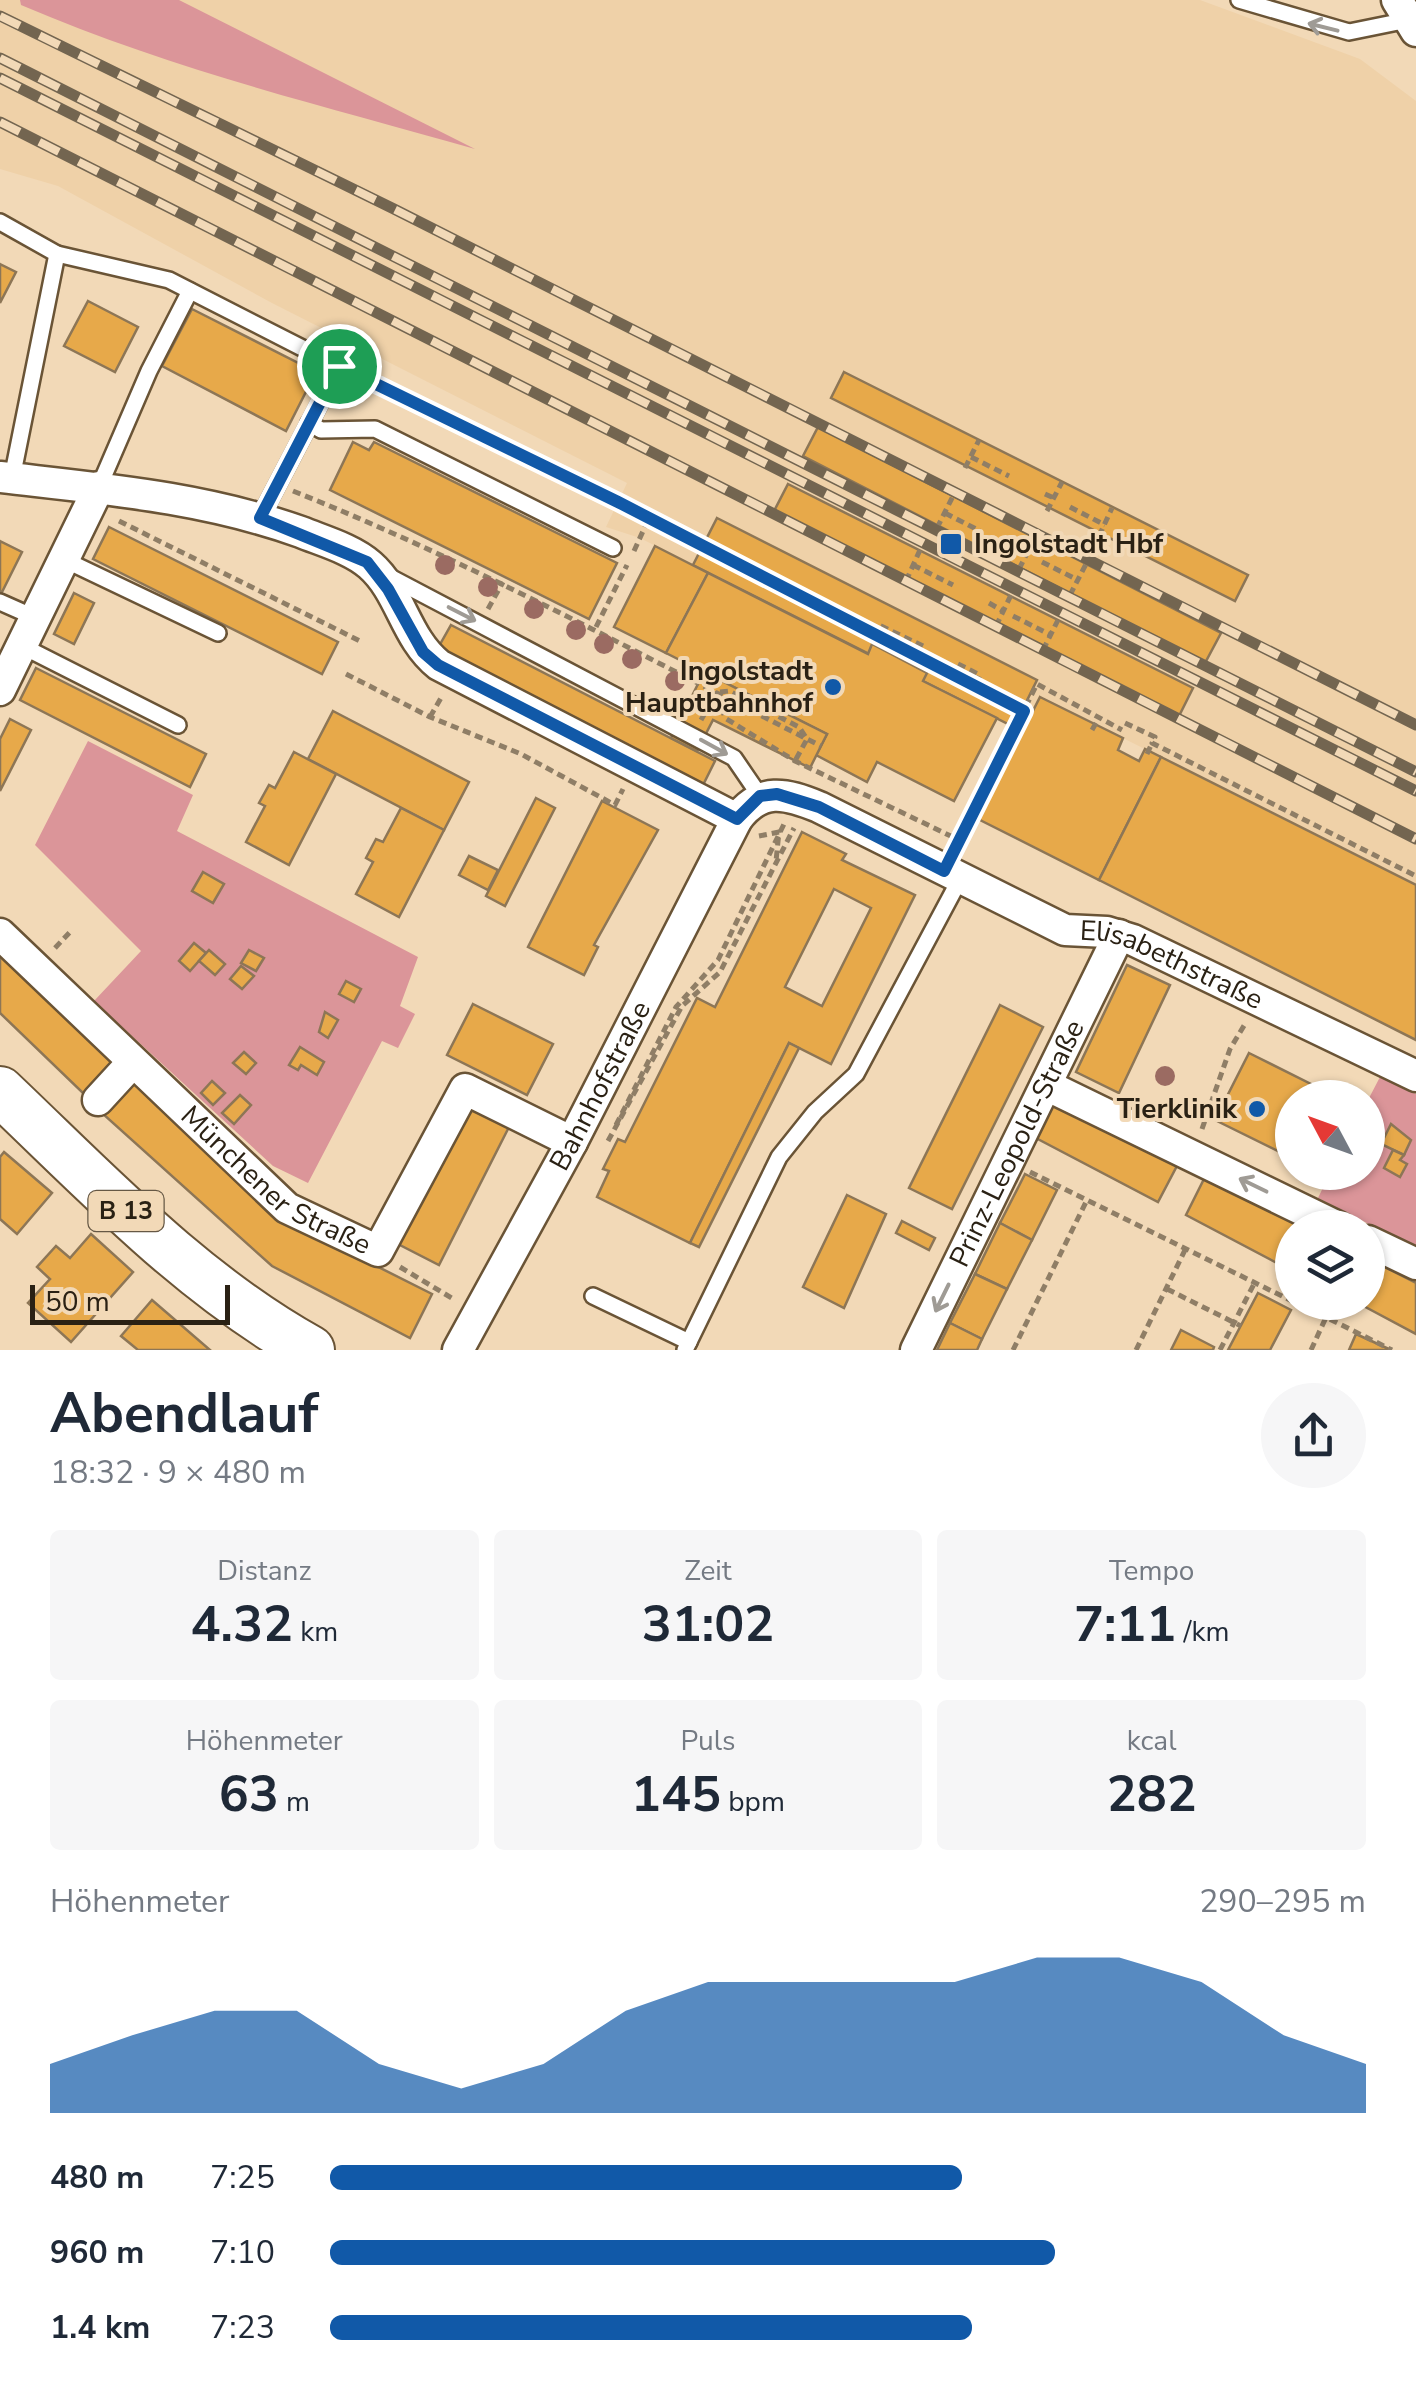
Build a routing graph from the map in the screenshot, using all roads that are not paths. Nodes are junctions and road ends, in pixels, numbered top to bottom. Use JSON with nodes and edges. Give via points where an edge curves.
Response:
{"nodes":[{"id":1,"x":1240,"y":0,"type":"edge"},
{"id":2,"x":1407,"y":17,"type":"edge"},
{"id":3,"x":0,"y":222,"type":"edge"},
{"id":4,"x":57,"y":254,"type":"junction"},
{"id":5,"x":190,"y":291,"type":"junction"},
{"id":6,"x":348,"y":349,"type":"dead end"},
{"id":7,"x":316,"y":355,"type":"dead end"},
{"id":8,"x":309,"y":423,"type":"junction"},
{"id":9,"x":6,"y":477,"type":"edge"},
{"id":10,"x":92,"y":500,"type":"junction"},
{"id":11,"x":260,"y":518,"type":"junction"},
{"id":12,"x":613,"y":548,"type":"dead end"},
{"id":13,"x":65,"y":560,"type":"junction"},
{"id":14,"x":375,"y":570,"type":"junction"},
{"id":15,"x":0,"y":602,"type":"edge"},
{"id":16,"x":36,"y":618,"type":"junction"},
{"id":17,"x":218,"y":633,"type":"dead end"},
{"id":18,"x":22,"y":646,"type":"junction"},
{"id":19,"x":0,"y":690,"type":"edge"},
{"id":20,"x":178,"y":725,"type":"dead end"},
{"id":21,"x":760,"y":796,"type":"junction"},
{"id":22,"x":737,"y":819,"type":"junction"},
{"id":23,"x":952,"y":875,"type":"junction"},
{"id":24,"x":0,"y":934,"type":"edge"},
{"id":25,"x":1119,"y":935,"type":"junction"},
{"id":26,"x":132,"y":1063,"type":"junction"},
{"id":27,"x":1416,"y":1076,"type":"edge"},
{"id":28,"x":1046,"y":1084,"type":"junction"},
{"id":29,"x":0,"y":1091,"type":"edge"},
{"id":30,"x":91,"y":1108,"type":"dead end"},
{"id":31,"x":572,"y":1142,"type":"junction"},
{"id":32,"x":1303,"y":1210,"type":"edge"},
{"id":33,"x":1385,"y":1249,"type":"edge"},
{"id":34,"x":1416,"y":1264,"type":"edge"},
{"id":35,"x":593,"y":1296,"type":"dead end"},
{"id":36,"x":687,"y":1346,"type":"edge"},
{"id":37,"x":304,"y":1349,"type":"edge"},
{"id":38,"x":458,"y":1350,"type":"edge"},
{"id":39,"x":916,"y":1350,"type":"edge"}],
"edges":[{"from":2,"to":1,"type":"lane","one_way":true,"via":[[1348,32]]},
{"from":3,"to":4,"type":"lane"},
{"from":4,"to":5,"type":"lane"},
{"from":4,"to":9,"type":"lane"},
{"from":5,"to":7,"type":"lane"},
{"from":5,"to":10,"type":"lane"},
{"from":6,"to":8,"type":"lane"},
{"from":8,"to":11,"type":"lane"},
{"from":8,"to":12,"type":"lane","via":[[322,430],[375,428]]},
{"from":9,"to":10,"type":"street"},
{"from":10,"to":11,"type":"street","via":[[158,494]]},
{"from":10,"to":13,"type":"street"},
{"from":11,"to":14,"type":"street","via":[[358,556]]},
{"from":13,"to":16,"type":"street"},
{"from":13,"to":17,"type":"lane"},
{"from":14,"to":21,"type":"lane","one_way":true,"via":[[734,758]]},
{"from":14,"to":22,"type":"street","via":[[409,631],[438,665]]},
{"from":15,"to":16,"type":"lane"},
{"from":16,"to":18,"type":"street"},
{"from":18,"to":19,"type":"street"},
{"from":18,"to":20,"type":"lane"},
{"from":21,"to":22,"type":"street","name":"Bahnhofstraße"},
{"from":21,"to":23,"type":"street","name":"Elisabethstraße","via":[[803,801]]},
{"from":22,"to":31,"type":"street","name":"Bahnhofstraße"},
{"from":23,"to":25,"type":"street","name":"Elisabethstraße","via":[[1065,930]]},
{"from":23,"to":36,"type":"lane","via":[[856,1074],[779,1157]]},
{"from":24,"to":26,"type":"street","name":"Münchener Straße"},
{"from":25,"to":27,"type":"street","name":"Elisabethstraße"},
{"from":25,"to":28,"type":"street","name":"Prinz-Leopold-Straße"},
{"from":26,"to":30,"type":"street"},
{"from":26,"to":31,"type":"street","name":"Münchener Straße","via":[[287,1208],[378,1250],[465,1089]]},
{"from":32,"to":28,"type":"street","one_way":true},
{"from":28,"to":39,"type":"street","name":"Prinz-Leopold-Straße","one_way":true},
{"from":29,"to":37,"type":"main road","number":"B 13","via":[[165,1248]]},
{"from":31,"to":38,"type":"street","name":"Bahnhofstraße"},
{"from":33,"to":34,"type":"street"},
{"from":35,"to":36,"type":"lane"}]}
